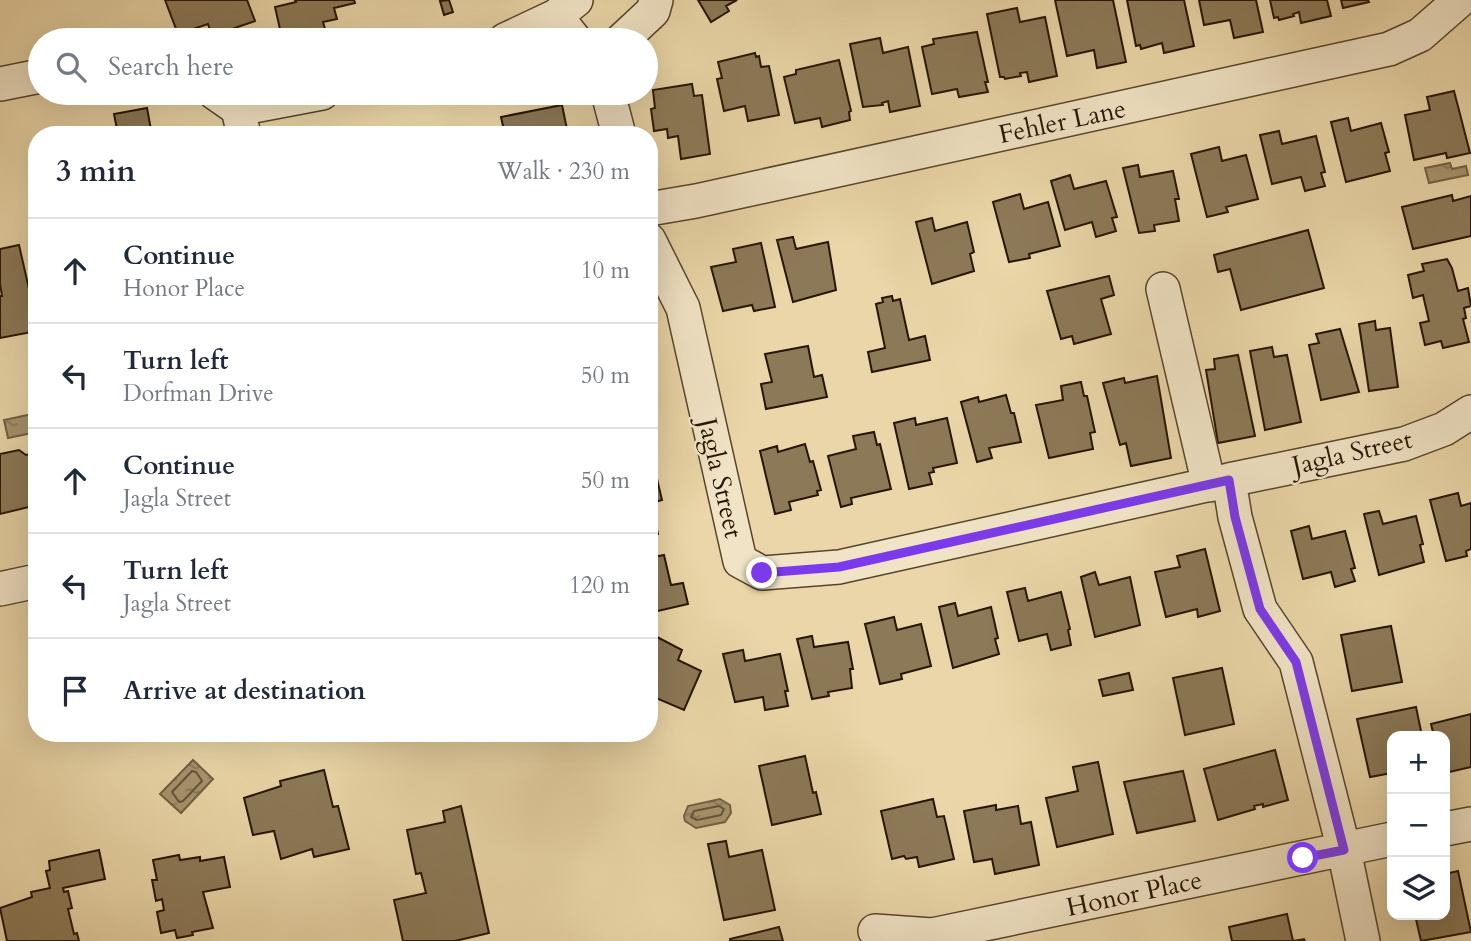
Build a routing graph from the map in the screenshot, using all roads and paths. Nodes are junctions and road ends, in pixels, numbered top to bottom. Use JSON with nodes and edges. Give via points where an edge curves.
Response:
{"nodes":[{"id":1,"x":656,"y":0,"type":"edge"},
{"id":2,"x":1460,"y":0,"type":"edge"},
{"id":3,"x":569,"y":19,"type":"edge"},
{"id":4,"x":542,"y":28,"type":"edge"},
{"id":5,"x":635,"y":28,"type":"edge"},
{"id":6,"x":28,"y":79,"type":"edge"},
{"id":7,"x":0,"y":85,"type":"edge"},
{"id":8,"x":265,"y":105,"type":"edge"},
{"id":9,"x":611,"y":105,"type":"edge"},
{"id":10,"x":232,"y":112,"type":"edge"},
{"id":11,"x":617,"y":126,"type":"edge"},
{"id":12,"x":658,"y":207,"type":"edge"},
{"id":13,"x":658,"y":258,"type":"edge"},
{"id":14,"x":1163,"y":289,"type":"dead end"},
{"id":15,"x":1471,"y":412,"type":"edge"},
{"id":16,"x":1219,"y":482,"type":"junction"},
{"id":17,"x":28,"y":583,"type":"edge"},
{"id":18,"x":0,"y":589,"type":"edge"},
{"id":19,"x":1471,"y":824,"type":"edge"},
{"id":20,"x":1450,"y":828,"type":"edge"},
{"id":21,"x":1387,"y":840,"type":"edge"},
{"id":22,"x":1344,"y":850,"type":"junction"},
{"id":23,"x":876,"y":931,"type":"dead end"},
{"id":24,"x":1363,"y":941,"type":"edge"}],
"edges":[{"from":1,"to":5,"type":"street","via":[[653,11]]},
{"from":2,"to":12,"type":"street","name":"Fehler Lane","via":[[1420,34],[1389,49]]},
{"from":3,"to":4,"type":"street"},
{"from":6,"to":7,"type":"street"},
{"from":8,"to":10,"type":"street"},
{"from":9,"to":11,"type":"street"},
{"from":13,"to":16,"type":"street","name":"Jagla Street","via":[[683,308],[740,561],[762,573],[839,567]]},
{"from":14,"to":16,"type":"street"},
{"from":15,"to":16,"type":"street","name":"Jagla Street","via":[[1444,429],[1404,444]]},
{"from":16,"to":22,"type":"street","via":[[1235,517],[1260,609],[1296,662]]},
{"from":17,"to":18,"type":"street"},
{"from":19,"to":20,"type":"street"},
{"from":21,"to":22,"type":"street","name":"Honor Place"},
{"from":22,"to":23,"type":"street","name":"Honor Place","via":[[932,935]]},
{"from":22,"to":24,"type":"street"}]}
